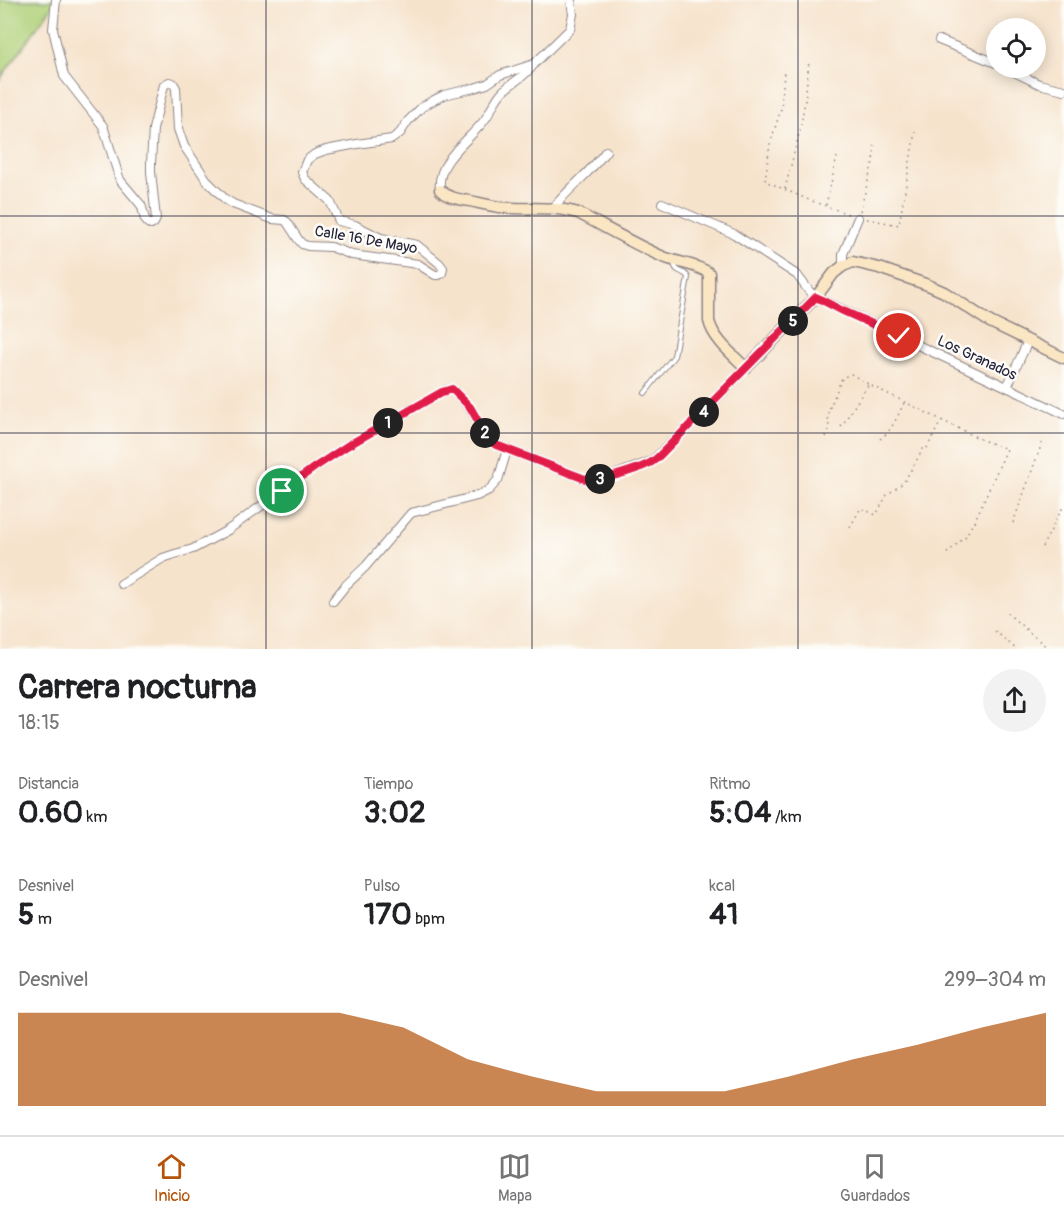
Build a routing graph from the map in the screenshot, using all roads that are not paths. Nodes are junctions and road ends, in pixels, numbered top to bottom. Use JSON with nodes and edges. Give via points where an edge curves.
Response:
{"nodes":[{"id":1,"x":56,"y":0,"type":"edge"},
{"id":2,"x":571,"y":0,"type":"edge"},
{"id":3,"x":939,"y":40,"type":"dead end"},
{"id":4,"x":986,"y":59,"type":"edge"},
{"id":5,"x":534,"y":63,"type":"junction"},
{"id":6,"x":1027,"y":78,"type":"edge"},
{"id":7,"x":1064,"y":90,"type":"edge"},
{"id":8,"x":606,"y":151,"type":"dead end"},
{"id":9,"x":440,"y":190,"type":"joint"},
{"id":10,"x":662,"y":203,"type":"dead end"},
{"id":11,"x":554,"y":208,"type":"junction"},
{"id":12,"x":858,"y":218,"type":"road end"},
{"id":13,"x":674,"y":261,"type":"junction"},
{"id":14,"x":843,"y":266,"type":"junction"},
{"id":15,"x":816,"y":297,"type":"junction"},
{"id":16,"x":1028,"y":341,"type":"junction"},
{"id":17,"x":1064,"y":358,"type":"edge"},
{"id":18,"x":746,"y":368,"type":"junction"},
{"id":19,"x":1007,"y":387,"type":"junction"},
{"id":20,"x":645,"y":393,"type":"dead end"},
{"id":21,"x":1064,"y":414,"type":"edge"},
{"id":22,"x":507,"y":450,"type":"junction"},
{"id":23,"x":121,"y":584,"type":"dead end"},
{"id":24,"x":333,"y":601,"type":"dead end"}],
"edges":[{"from":1,"to":5,"type":"street","name":"Calle 16 De Mayo","via":[[53,29],[64,76],[103,126],[120,180],[141,205],[147,223],[151,225],[156,219],[151,172],[153,129],[164,85],[169,82],[176,88],[178,129],[184,146],[208,182],[225,199],[272,219],[284,220],[302,244],[418,264],[435,275],[442,273],[443,268],[417,245],[381,238],[339,221],[330,201],[305,180],[303,167],[315,154],[326,150],[392,139],[432,101]]},
{"from":2,"to":5,"type":"street","via":[[570,29]]},
{"from":3,"to":4,"type":"street"},
{"from":5,"to":9,"type":"street","via":[[502,92],[485,119],[459,146],[442,171]]},
{"from":6,"to":7,"type":"street"},
{"from":8,"to":11,"type":"street"},
{"from":9,"to":11,"type":"street","via":[[454,198],[489,205]]},
{"from":10,"to":15,"type":"street","name":"Los Granados","via":[[734,234],[797,275]]},
{"from":11,"to":13,"type":"street","via":[[578,213]]},
{"from":12,"to":14,"type":"street","via":[[843,254]]},
{"from":13,"to":18,"type":"street","via":[[709,273],[711,328]]},
{"from":13,"to":20,"type":"lane","via":[[688,277],[674,356]]},
{"from":14,"to":15,"type":"street"},
{"from":14,"to":16,"type":"street","via":[[853,262],[928,285]]},
{"from":15,"to":18,"type":"street"},
{"from":15,"to":19,"type":"street","name":"Los Granados"},
{"from":16,"to":17,"type":"street"},
{"from":16,"to":19,"type":"street"},
{"from":18,"to":22,"type":"street","via":[[652,461],[606,478],[585,479]]},
{"from":19,"to":21,"type":"street","name":"Los Granados"},
{"from":22,"to":23,"type":"street","via":[[492,443],[457,393],[446,390],[347,446],[228,530],[193,549],[163,558]]},
{"from":22,"to":24,"type":"street","via":[[498,480],[489,490],[411,513]]}]}
